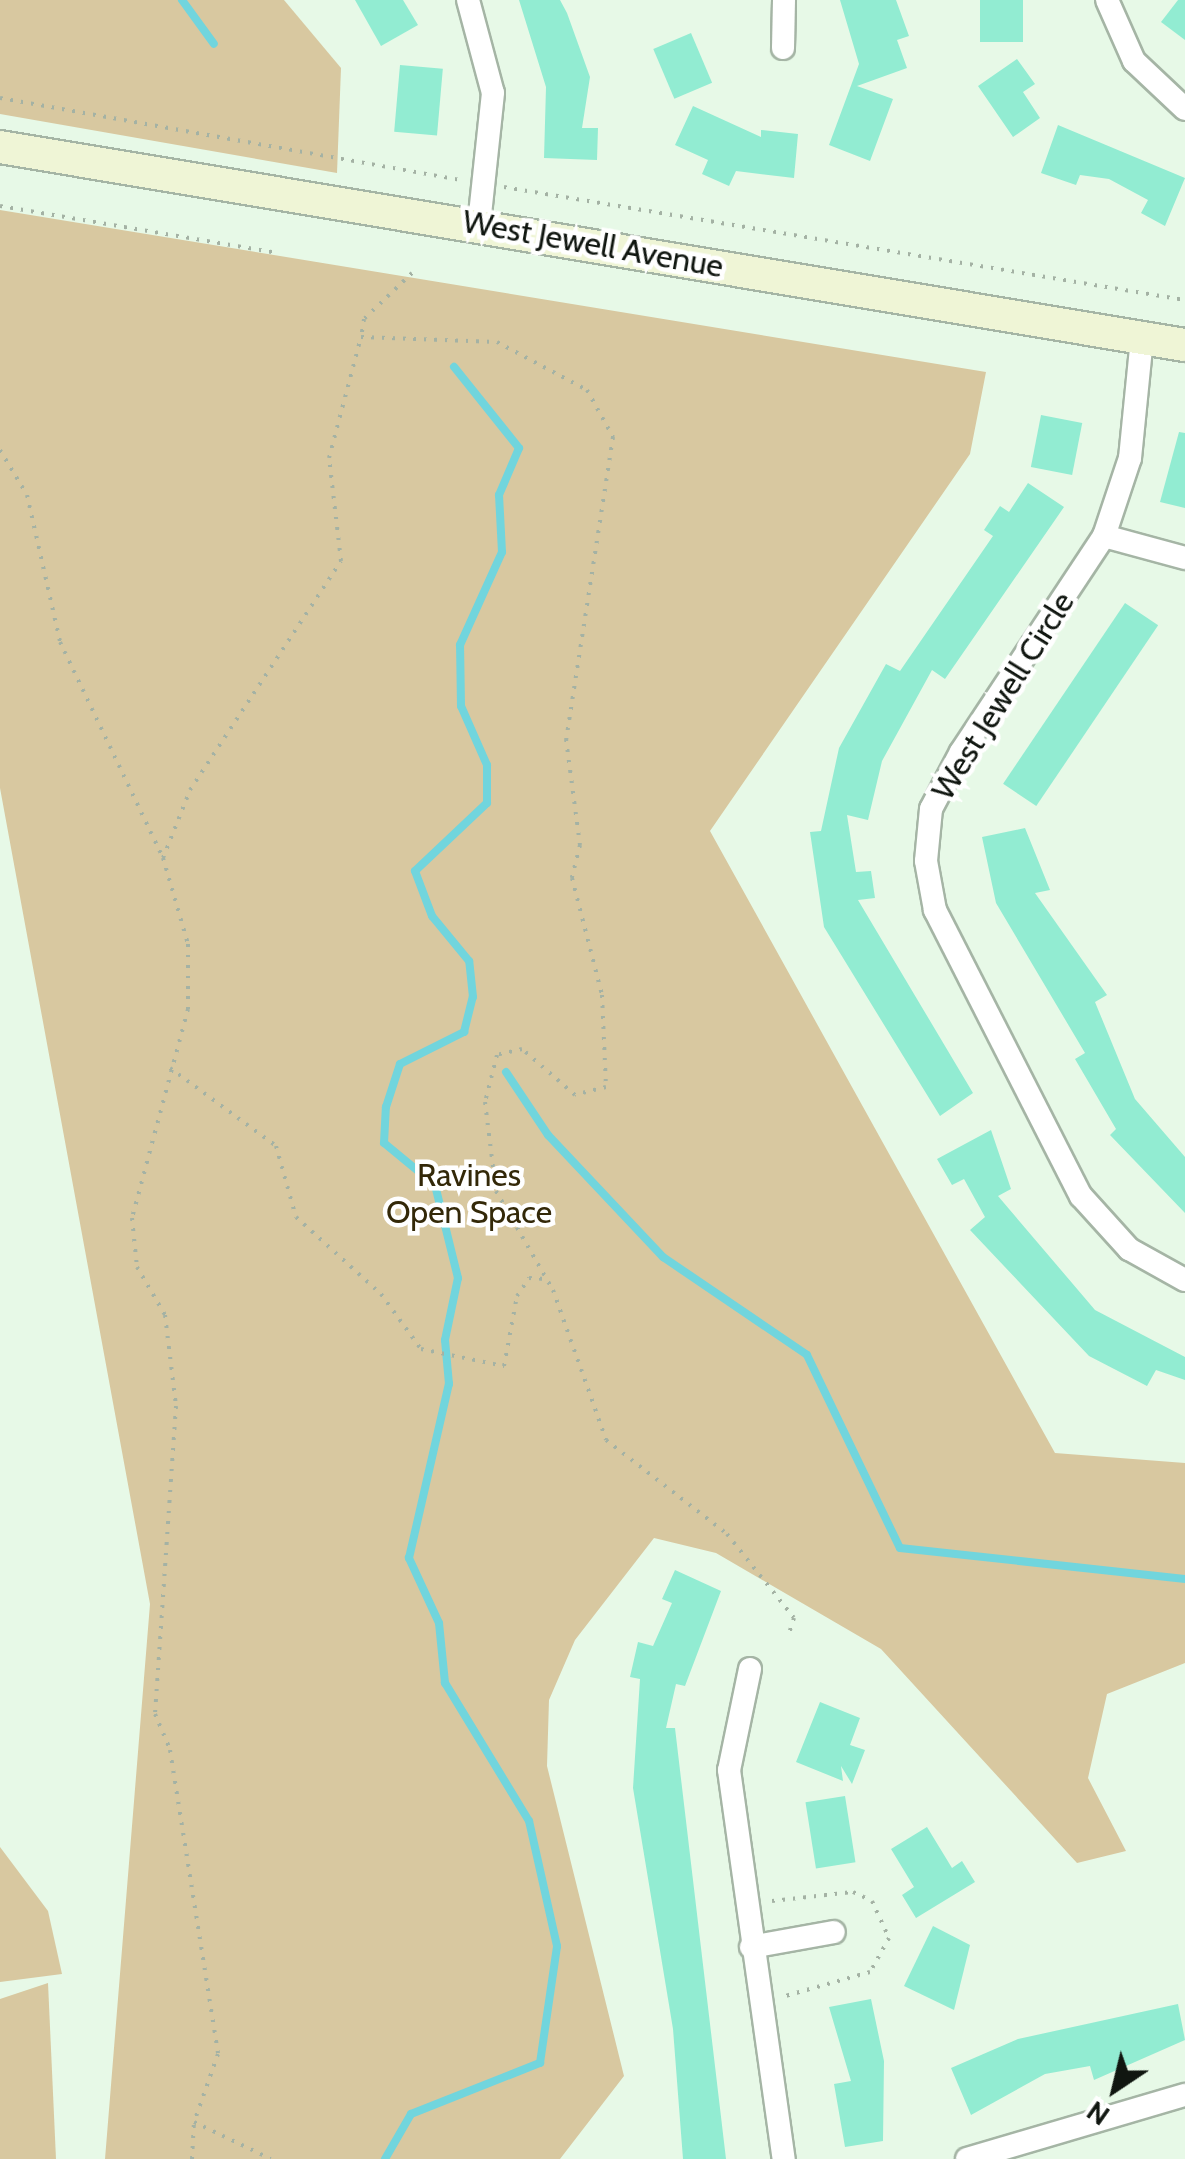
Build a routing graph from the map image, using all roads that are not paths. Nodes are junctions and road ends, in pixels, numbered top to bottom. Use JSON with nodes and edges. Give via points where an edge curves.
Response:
{"nodes":[{"id":1,"x":468,"y":0,"type":"edge"},
{"id":2,"x":784,"y":0,"type":"edge"},
{"id":3,"x":1107,"y":0,"type":"edge"},
{"id":4,"x":783,"y":48,"type":"dead end"},
{"id":5,"x":1185,"y":110,"type":"edge"},
{"id":6,"x":0,"y":147,"type":"edge"},
{"id":7,"x":479,"y":225,"type":"junction"},
{"id":8,"x":1142,"y":338,"type":"junction"},
{"id":9,"x":1185,"y":345,"type":"edge"},
{"id":10,"x":1104,"y":536,"type":"junction"},
{"id":11,"x":1185,"y":558,"type":"edge"},
{"id":12,"x":1185,"y":1280,"type":"edge"},
{"id":13,"x":750,"y":1669,"type":"dead end"},
{"id":14,"x":834,"y":1932,"type":"dead end"},
{"id":15,"x":752,"y":1947,"type":"junction"},
{"id":16,"x":1185,"y":2095,"type":"edge"},
{"id":17,"x":784,"y":2159,"type":"edge"},
{"id":18,"x":968,"y":2159,"type":"edge"}],
"edges":[{"from":1,"to":7,"type":"street","via":[[493,93]]},
{"from":2,"to":4,"type":"street"},
{"from":3,"to":5,"type":"street","via":[[1134,61]]},
{"from":6,"to":7,"type":"main road","name":"West Jewell Avenue"},
{"from":7,"to":8,"type":"main road","name":"West Jewell Avenue"},
{"from":8,"to":9,"type":"main road","name":"West Jewell Avenue"},
{"from":8,"to":10,"type":"street","name":"West Jewell Circle","via":[[1130,458]]},
{"from":10,"to":11,"type":"street"},
{"from":10,"to":12,"type":"street","name":"West Jewell Circle","via":[[960,752],[931,809],[926,860],[935,910],[1080,1196],[1129,1249]]},
{"from":13,"to":15,"type":"street","via":[[729,1770]]},
{"from":14,"to":15,"type":"street"},
{"from":15,"to":17,"type":"street"},
{"from":16,"to":18,"type":"street"}]}
